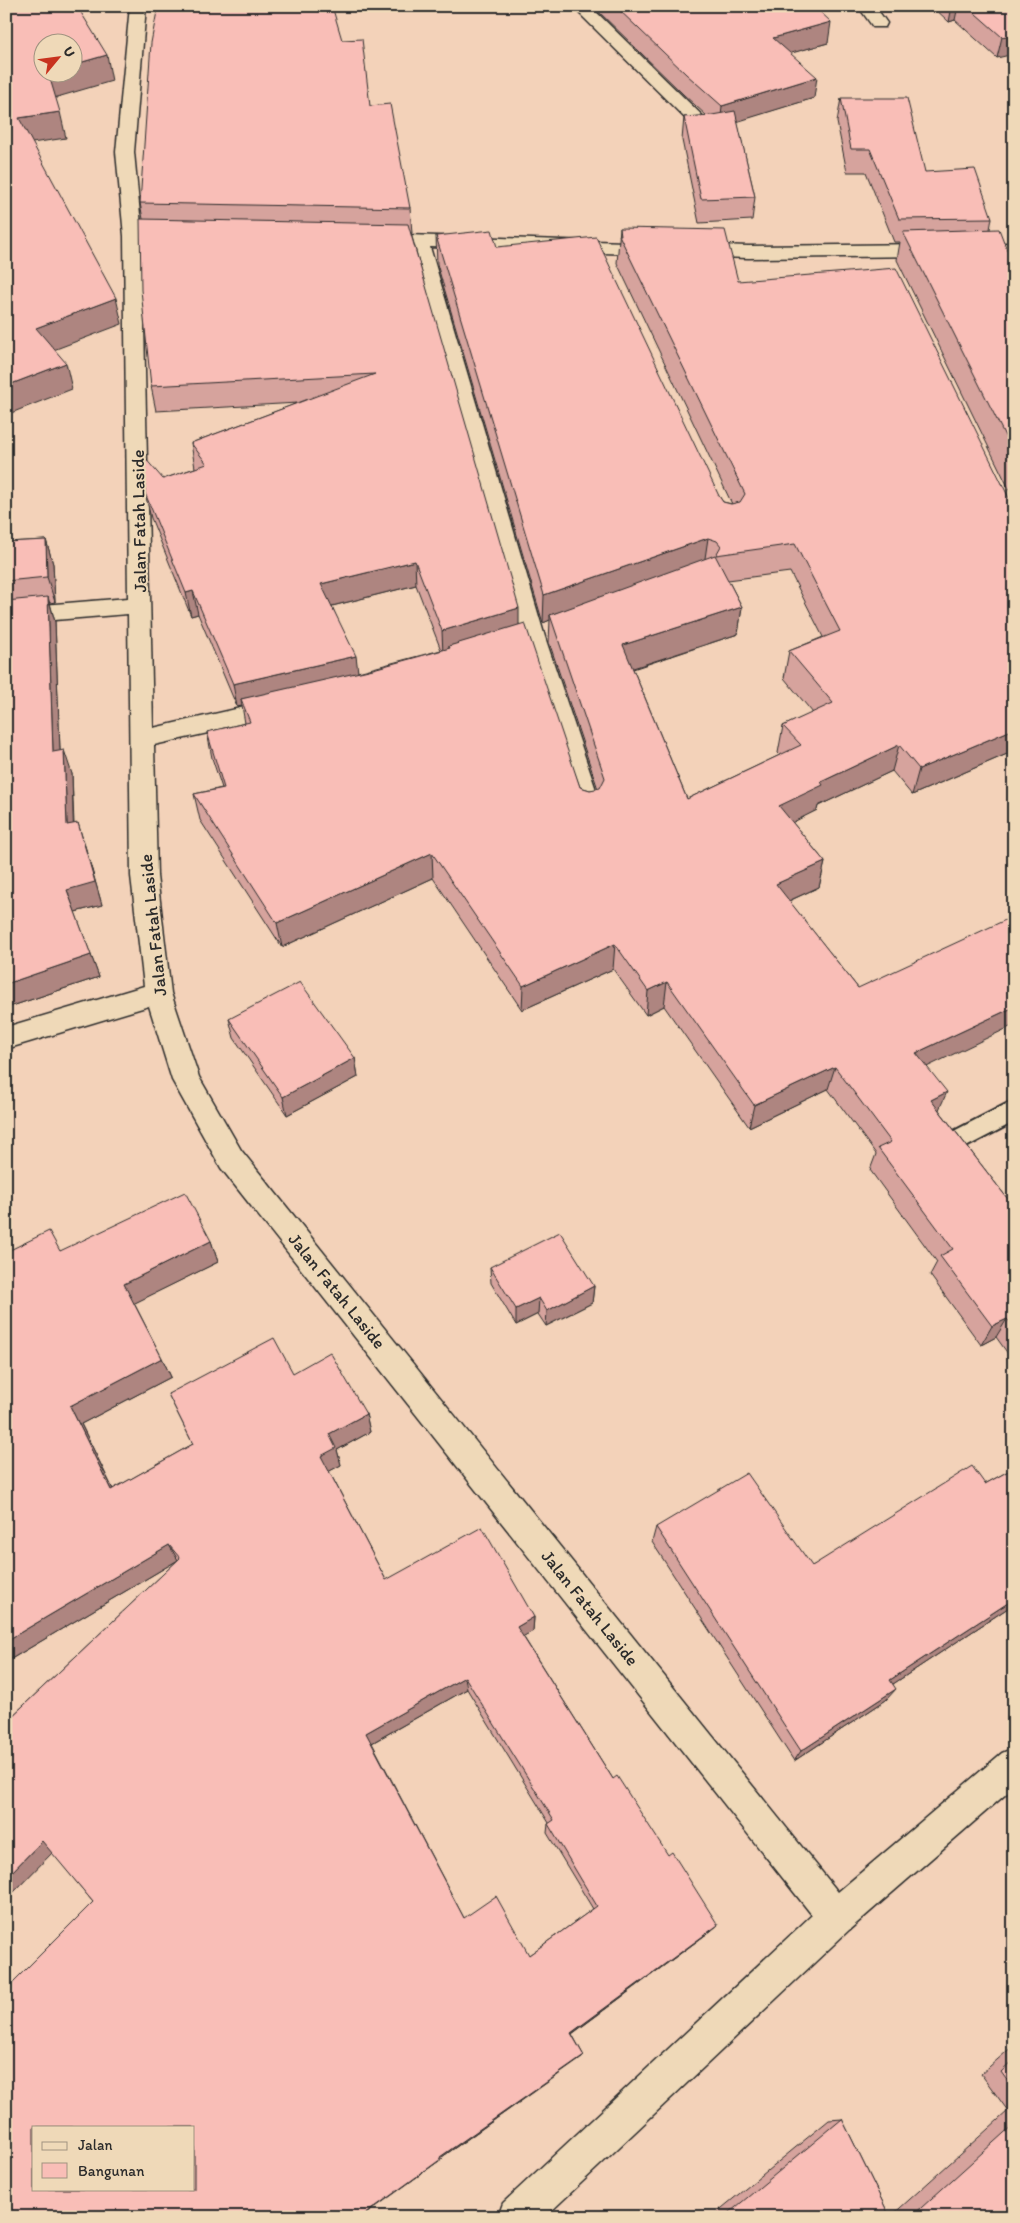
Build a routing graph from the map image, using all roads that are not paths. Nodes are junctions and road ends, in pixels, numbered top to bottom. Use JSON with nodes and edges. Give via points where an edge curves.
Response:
{"nodes":[{"id":1,"x":138,"y":6,"type":"edge"},
{"id":2,"x":580,"y":6,"type":"edge"},
{"id":3,"x":866,"y":6,"type":"edge"},
{"id":4,"x":879,"y":23,"type":"dead end"},
{"id":5,"x":708,"y":132,"type":"edge"},
{"id":6,"x":360,"y":240,"type":"edge"},
{"id":7,"x":419,"y":240,"type":"junction"},
{"id":8,"x":1014,"y":249,"type":"edge"},
{"id":9,"x":140,"y":605,"type":"junction"},
{"id":10,"x":6,"y":616,"type":"edge"},
{"id":11,"x":298,"y":704,"type":"edge"},
{"id":12,"x":142,"y":739,"type":"junction"},
{"id":13,"x":589,"y":804,"type":"edge"},
{"id":14,"x":158,"y":994,"type":"junction"},
{"id":15,"x":6,"y":1038,"type":"edge"},
{"id":16,"x":1014,"y":1110,"type":"edge"},
{"id":17,"x":958,"y":1140,"type":"edge"},
{"id":18,"x":1014,"y":1765,"type":"edge"},
{"id":19,"x":836,"y":1917,"type":"junction"},
{"id":20,"x":517,"y":2217,"type":"edge"}],
"edges":[{"from":1,"to":9,"type":"street","name":"Jalan Fatah Laside","via":[[125,152],[143,237]]},
{"from":2,"to":5,"type":"street"},
{"from":3,"to":4,"type":"street"},
{"from":6,"to":7,"type":"street"},
{"from":7,"to":8,"type":"street","via":[[602,254],[748,252],[885,261]]},
{"from":7,"to":13,"type":"street","via":[[534,637]]},
{"from":9,"to":10,"type":"street"},
{"from":9,"to":12,"type":"street","name":"Jalan Fatah Laside"},
{"from":11,"to":12,"type":"street"},
{"from":12,"to":14,"type":"street","name":"Jalan Fatah Laside","via":[[144,876]]},
{"from":14,"to":15,"type":"street"},
{"from":14,"to":19,"type":"street","name":"Jalan Fatah Laside","via":[[186,1080],[231,1159]]},
{"from":16,"to":17,"type":"lane"},
{"from":18,"to":19,"type":"street"},
{"from":19,"to":20,"type":"street"}]}
